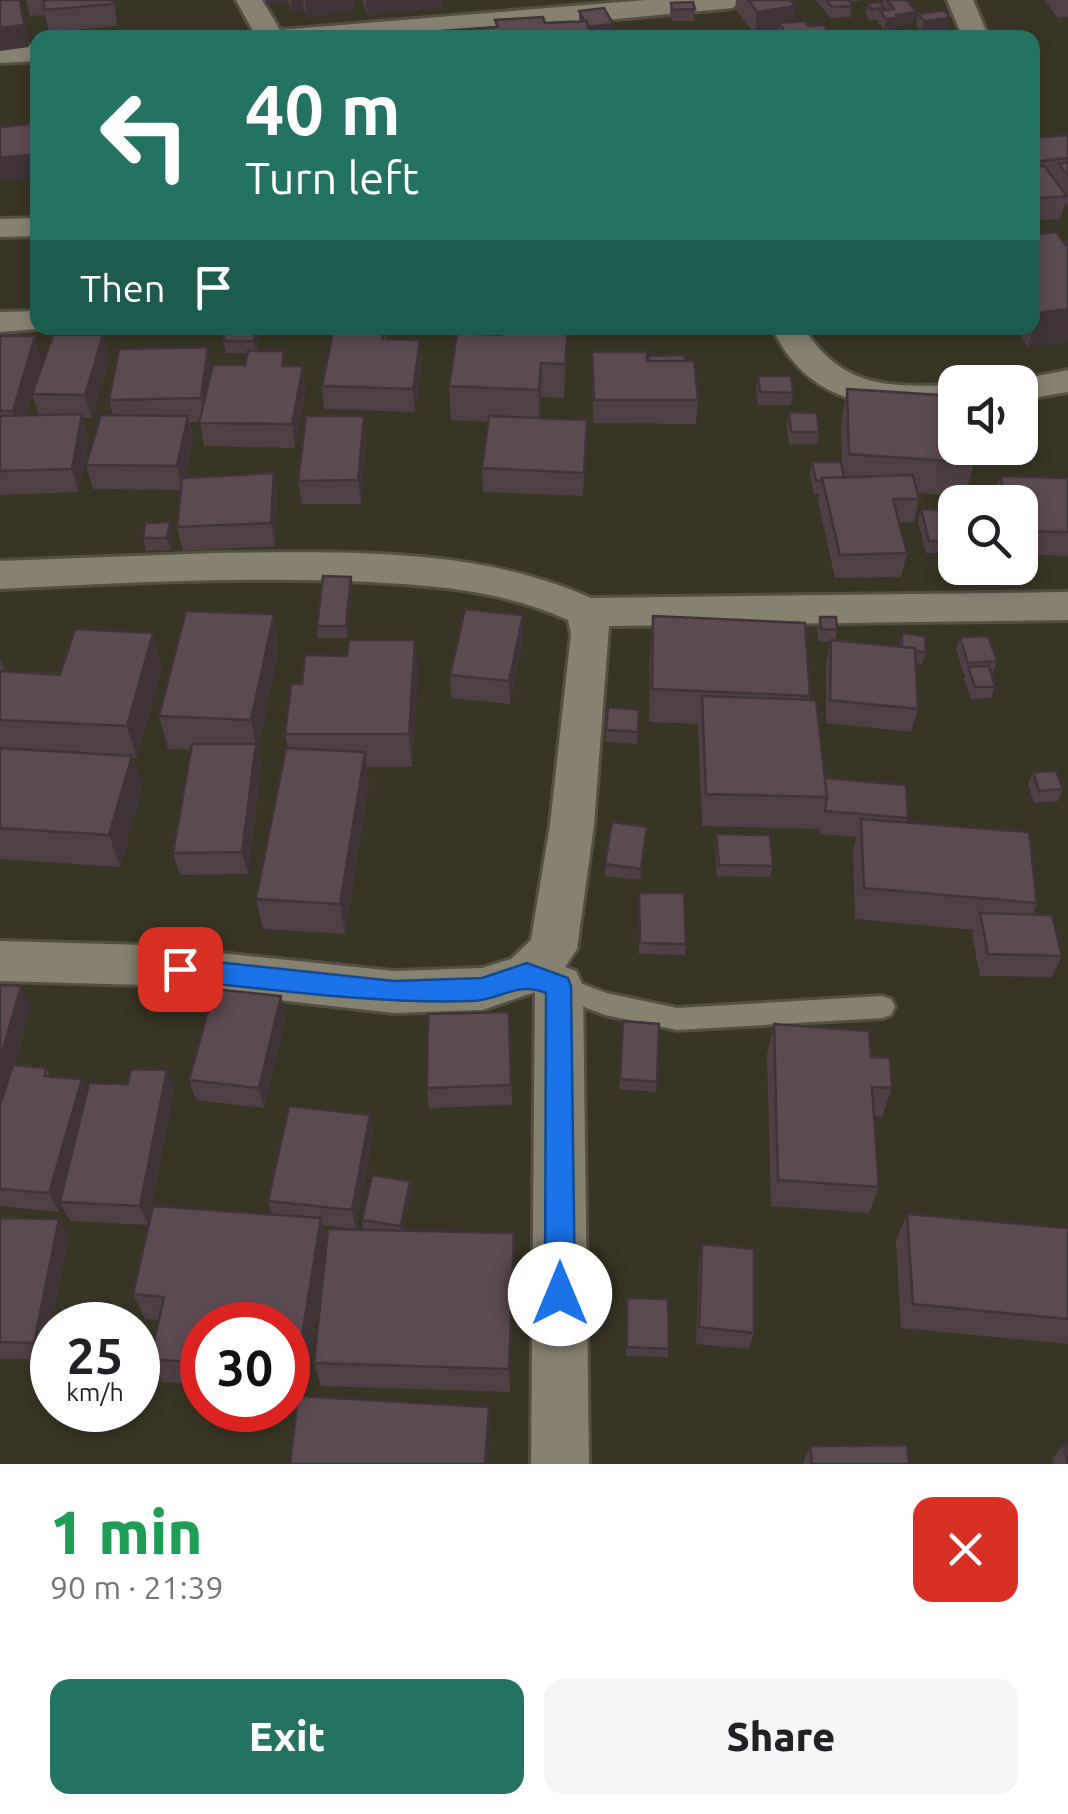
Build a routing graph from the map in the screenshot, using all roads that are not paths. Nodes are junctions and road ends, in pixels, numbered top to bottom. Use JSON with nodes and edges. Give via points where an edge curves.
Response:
{"nodes":[{"id":1,"x":249,"y":0,"type":"edge"},
{"id":2,"x":732,"y":0,"type":"edge"},
{"id":3,"x":960,"y":0,"type":"edge"},
{"id":4,"x":616,"y":13,"type":"junction"},
{"id":5,"x":266,"y":30,"type":"edge"},
{"id":6,"x":388,"y":30,"type":"edge"},
{"id":7,"x":627,"y":30,"type":"edge"},
{"id":8,"x":973,"y":30,"type":"edge"},
{"id":9,"x":30,"y":53,"type":"edge"},
{"id":10,"x":0,"y":55,"type":"edge"},
{"id":11,"x":0,"y":228,"type":"edge"},
{"id":12,"x":30,"y":228,"type":"edge"},
{"id":13,"x":30,"y":321,"type":"edge"},
{"id":14,"x":0,"y":322,"type":"edge"},
{"id":15,"x":793,"y":335,"type":"edge"},
{"id":16,"x":1068,"y":381,"type":"edge"},
{"id":17,"x":1038,"y":387,"type":"edge"},
{"id":18,"x":938,"y":397,"type":"edge"},
{"id":19,"x":0,"y":575,"type":"edge"},
{"id":20,"x":1068,"y":606,"type":"edge"},
{"id":21,"x":586,"y":612,"type":"junction"},
{"id":22,"x":0,"y":961,"type":"edge"},
{"id":23,"x":543,"y":980,"type":"junction"},
{"id":24,"x":882,"y":1007,"type":"dead end"},
{"id":25,"x":560,"y":1464,"type":"edge"}],
"edges":[{"from":1,"to":5,"type":"street"},
{"from":2,"to":4,"type":"street"},
{"from":3,"to":8,"type":"street"},
{"from":4,"to":6,"type":"street"},
{"from":4,"to":7,"type":"street"},
{"from":9,"to":10,"type":"street"},
{"from":11,"to":12,"type":"street"},
{"from":13,"to":14,"type":"street"},
{"from":15,"to":18,"type":"street","via":[[811,362],[862,394]]},
{"from":16,"to":17,"type":"street"},
{"from":19,"to":21,"type":"street","via":[[368,568],[454,574],[564,596]]},
{"from":20,"to":21,"type":"street"},
{"from":21,"to":23,"type":"street","via":[[591,634],[572,825]]},
{"from":22,"to":23,"type":"street","via":[[144,965],[394,992]]},
{"from":23,"to":24,"type":"lane","via":[[605,1004],[677,1019]]},
{"from":23,"to":25,"type":"street"}]}
